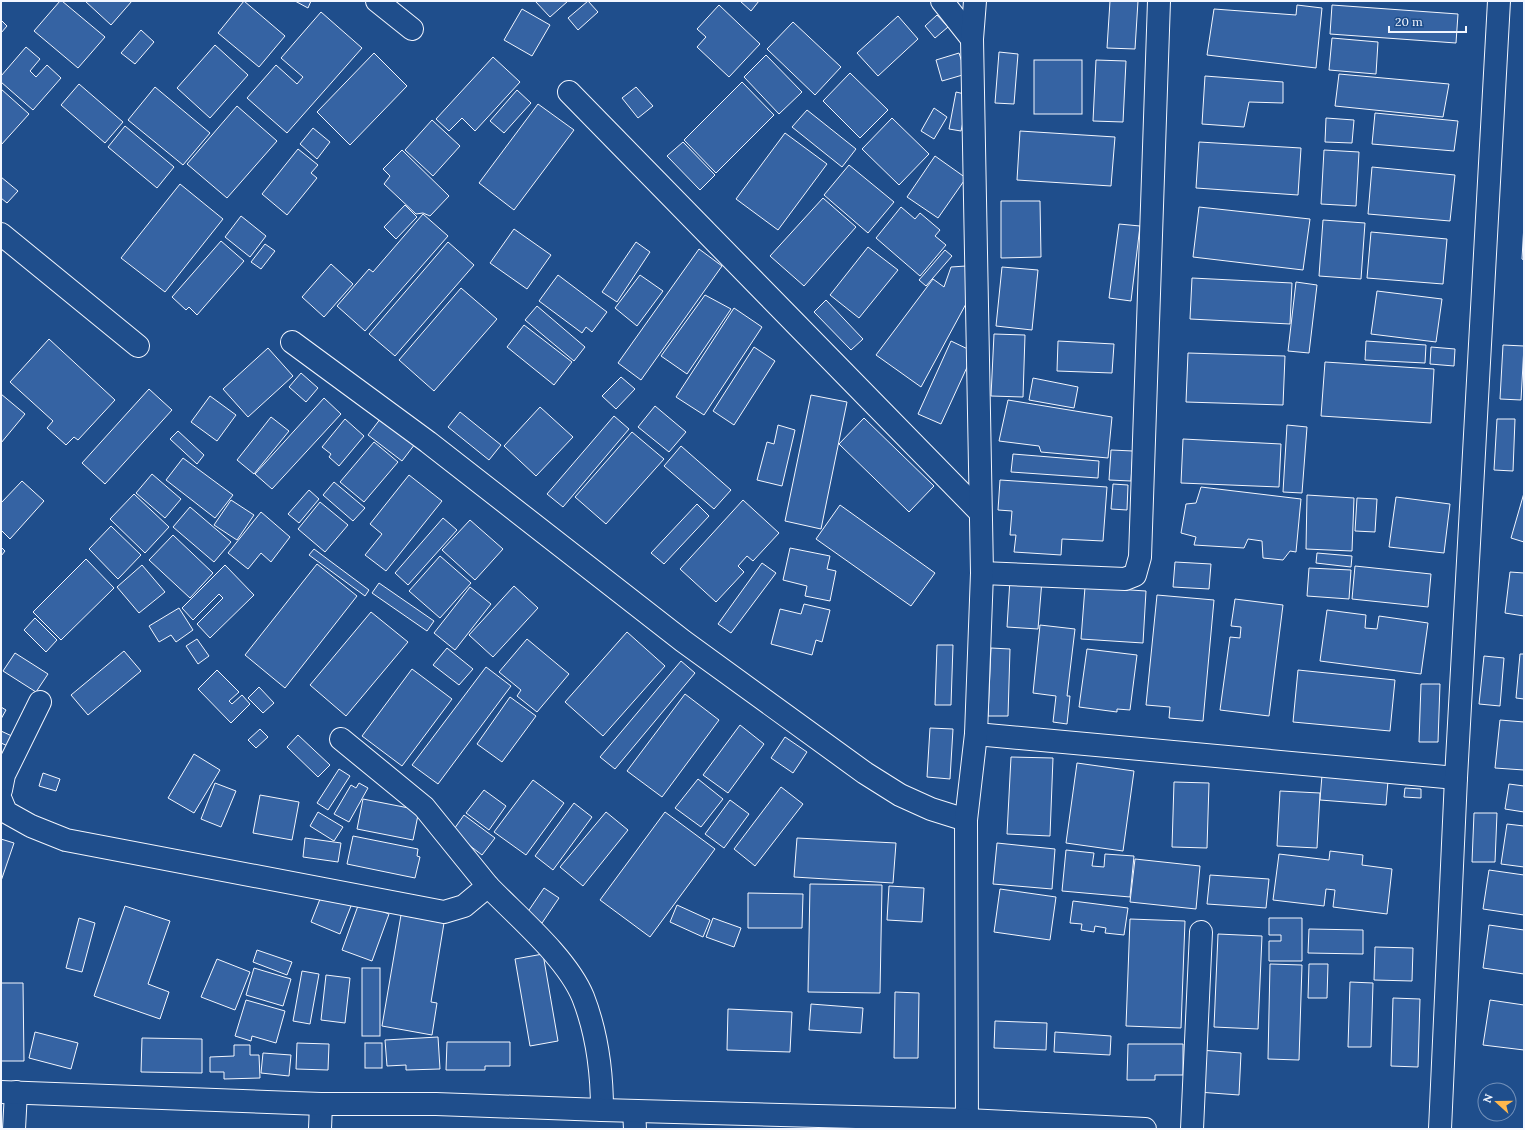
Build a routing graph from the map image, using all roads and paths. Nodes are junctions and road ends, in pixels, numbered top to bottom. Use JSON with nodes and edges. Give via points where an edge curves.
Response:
{"nodes":[{"id":1,"x":377,"y":1,"type":"edge"},
{"id":2,"x":942,"y":1,"type":"edge"},
{"id":3,"x":975,"y":1,"type":"edge"},
{"id":4,"x":1159,"y":1,"type":"edge"},
{"id":5,"x":1499,"y":1,"type":"edge"},
{"id":6,"x":412,"y":29,"type":"dead end"},
{"id":7,"x":972,"y":39,"type":"junction"},
{"id":8,"x":569,"y":92,"type":"dead end"},
{"id":9,"x":1,"y":234,"type":"edge"},
{"id":10,"x":292,"y":342,"type":"dead end"},
{"id":11,"x":138,"y":346,"type":"dead end"},
{"id":12,"x":980,"y":512,"type":"junction"},
{"id":13,"x":982,"y":574,"type":"junction"},
{"id":14,"x":40,"y":702,"type":"dead end"},
{"id":15,"x":976,"y":734,"type":"junction"},
{"id":16,"x":341,"y":739,"type":"dead end"},
{"id":17,"x":1456,"y":778,"type":"junction"},
{"id":18,"x":1,"y":790,"type":"edge"},
{"id":19,"x":1,"y":800,"type":"edge"},
{"id":20,"x":966,"y":820,"type":"junction"},
{"id":21,"x":488,"y":886,"type":"junction"},
{"id":22,"x":1201,"y":932,"type":"dead end"},
{"id":23,"x":9,"y":1092,"type":"edge"},
{"id":24,"x":321,"y":1104,"type":"junction"},
{"id":25,"x":602,"y":1110,"type":"junction"},
{"id":26,"x":635,"y":1120,"type":"edge"},
{"id":27,"x":967,"y":1125,"type":"edge"},
{"id":28,"x":14,"y":1129,"type":"edge"},
{"id":29,"x":320,"y":1129,"type":"edge"},
{"id":30,"x":1145,"y":1129,"type":"edge"},
{"id":31,"x":1192,"y":1129,"type":"edge"},
{"id":32,"x":1440,"y":1129,"type":"edge"}],
"edges":[{"from":1,"to":6,"type":"street"},
{"from":2,"to":7,"type":"street"},
{"from":3,"to":7,"type":"street"},
{"from":4,"to":13,"type":"street","via":[[1140,557],[1135,575],[1125,578]]},
{"from":5,"to":17,"type":"street"},
{"from":7,"to":12,"type":"street"},
{"from":8,"to":12,"type":"street"},
{"from":9,"to":11,"type":"street"},
{"from":10,"to":20,"type":"street","via":[[428,442],[683,641],[866,773],[900,795],[931,809]]},
{"from":12,"to":13,"type":"street"},
{"from":13,"to":15,"type":"street"},
{"from":14,"to":18,"type":"street","via":[[4,775]]},
{"from":15,"to":17,"type":"street"},
{"from":15,"to":20,"type":"street"},
{"from":16,"to":21,"type":"street","via":[[424,807]]},
{"from":17,"to":32,"type":"street"},
{"from":19,"to":21,"type":"street","via":[[6,812],[31,826],[66,840],[444,912],[464,906]]},
{"from":20,"to":27,"type":"street"},
{"from":21,"to":25,"type":"street","via":[[558,958],[582,996],[598,1056],[602,1081]]},
{"from":22,"to":31,"type":"street"},
{"from":23,"to":24,"type":"street"},
{"from":23,"to":28,"type":"street"},
{"from":24,"to":25,"type":"street","via":[[436,1104]]},
{"from":24,"to":29,"type":"street"},
{"from":25,"to":26,"type":"street"},
{"from":26,"to":27,"type":"street"},
{"from":27,"to":30,"type":"street"}]}
